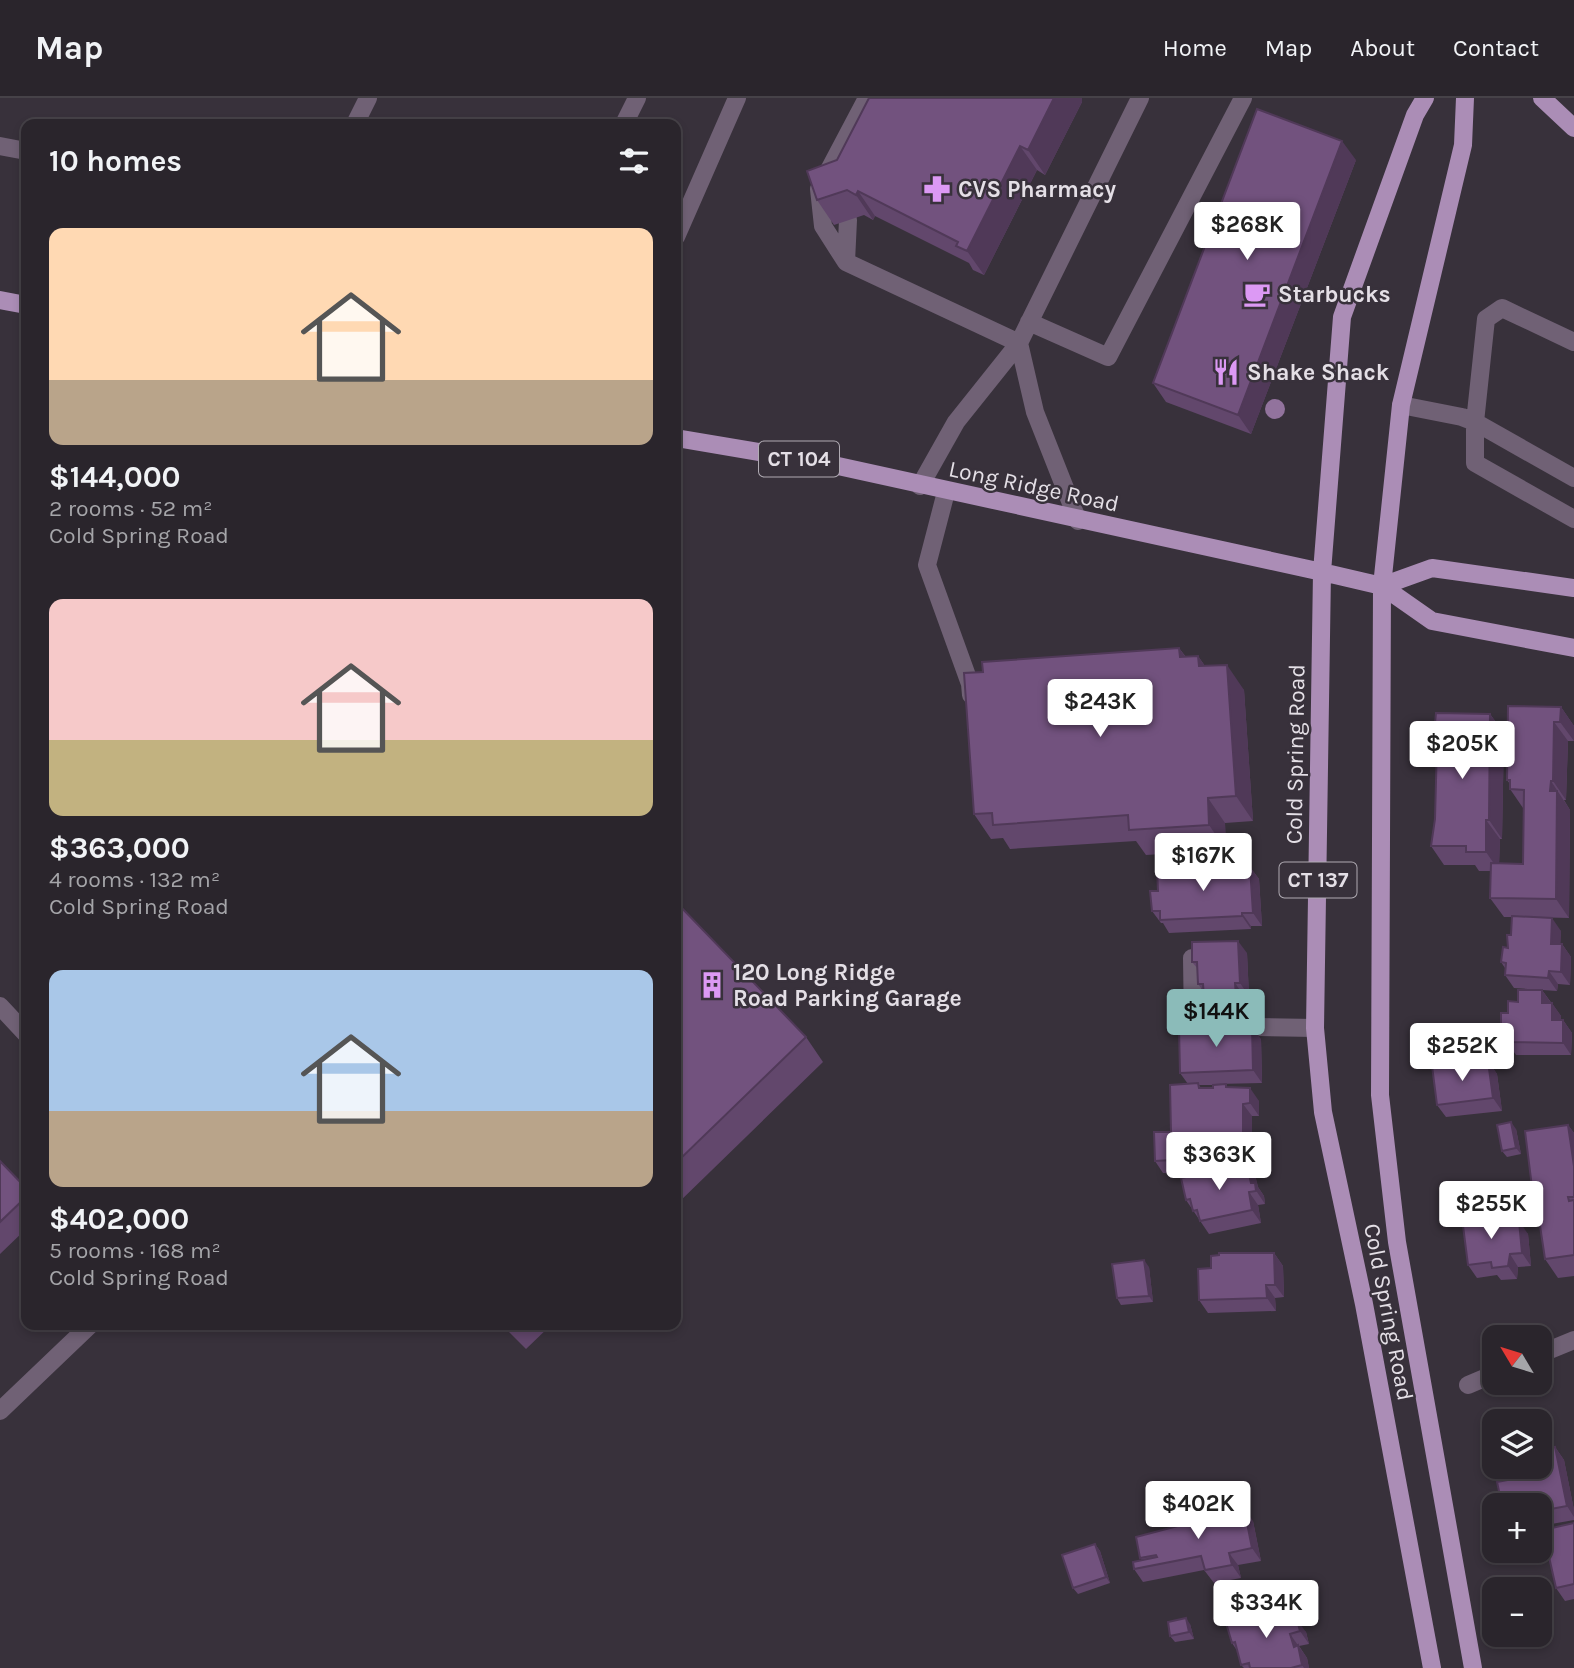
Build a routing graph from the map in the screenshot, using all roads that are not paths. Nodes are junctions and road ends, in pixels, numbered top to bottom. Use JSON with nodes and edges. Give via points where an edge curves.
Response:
{"nodes":[{"id":1,"x":368,"y":98,"type":"edge"},
{"id":2,"x":637,"y":98,"type":"edge"},
{"id":3,"x":737,"y":98,"type":"edge"},
{"id":4,"x":867,"y":98,"type":"edge"},
{"id":5,"x":1140,"y":98,"type":"edge"},
{"id":6,"x":1243,"y":98,"type":"edge"},
{"id":7,"x":1426,"y":98,"type":"edge"},
{"id":8,"x":1465,"y":98,"type":"edge"},
{"id":9,"x":1542,"y":98,"type":"edge"},
{"id":10,"x":358,"y":119,"type":"edge"},
{"id":11,"x":626,"y":119,"type":"edge"},
{"id":12,"x":1574,"y":128,"type":"edge"},
{"id":13,"x":0,"y":146,"type":"edge"},
{"id":14,"x":21,"y":150,"type":"edge"},
{"id":15,"x":834,"y":160,"type":"junction"},
{"id":16,"x":839,"y":191,"type":"edge"},
{"id":17,"x":848,"y":220,"type":"edge"},
{"id":18,"x":681,"y":226,"type":"edge"},
{"id":19,"x":846,"y":262,"type":"junction"},
{"id":20,"x":0,"y":300,"type":"edge"},
{"id":21,"x":21,"y":304,"type":"edge"},
{"id":22,"x":1029,"y":322,"type":"junction"},
{"id":23,"x":1574,"y":342,"type":"edge"},
{"id":24,"x":1019,"y":343,"type":"junction"},
{"id":25,"x":1401,"y":405,"type":"junction"},
{"id":26,"x":1475,"y":422,"type":"junction"},
{"id":27,"x":681,"y":439,"type":"edge"},
{"id":28,"x":1574,"y":478,"type":"edge"},
{"id":29,"x":920,"y":486,"type":"junction"},
{"id":30,"x":946,"y":492,"type":"junction"},
{"id":31,"x":1574,"y":519,"type":"edge"},
{"id":32,"x":1078,"y":521,"type":"junction"},
{"id":33,"x":1322,"y":572,"type":"junction"},
{"id":34,"x":1382,"y":586,"type":"junction"},
{"id":35,"x":1574,"y":588,"type":"edge"},
{"id":36,"x":1574,"y":648,"type":"edge"},
{"id":37,"x":971,"y":708,"type":"edge"},
{"id":38,"x":1192,"y":958,"type":"edge"},
{"id":39,"x":0,"y":1006,"type":"edge"},
{"id":40,"x":1315,"y":1028,"type":"junction"},
{"id":41,"x":21,"y":1029,"type":"edge"},
{"id":42,"x":85,"y":1330,"type":"edge"},
{"id":43,"x":1574,"y":1340,"type":"edge"},
{"id":44,"x":1552,"y":1349,"type":"edge"},
{"id":45,"x":1482,"y":1379,"type":"edge"},
{"id":46,"x":1468,"y":1385,"type":"dead end"},
{"id":47,"x":0,"y":1411,"type":"edge"},
{"id":48,"x":1432,"y":1668,"type":"edge"},
{"id":49,"x":1473,"y":1668,"type":"edge"}],
"edges":[{"from":1,"to":10,"type":"street"},
{"from":2,"to":11,"type":"street"},
{"from":3,"to":18,"type":"street"},
{"from":4,"to":15,"type":"street"},
{"from":5,"to":22,"type":"street"},
{"from":6,"to":22,"type":"street","via":[[1108,357]]},
{"from":7,"to":33,"type":"main road","name":"Cold Spring Road","number":"CT 137","via":[[1415,115],[1342,317]]},
{"from":8,"to":25,"type":"main road","name":"Cold Spring Road","number":"CT 137","via":[[1463,145]]},
{"from":9,"to":12,"type":"main road"},
{"from":13,"to":14,"type":"street"},
{"from":15,"to":16,"type":"street"},
{"from":15,"to":19,"type":"street","via":[[819,189],[823,226]]},
{"from":17,"to":19,"type":"street"},
{"from":19,"to":24,"type":"street"},
{"from":20,"to":21,"type":"main road"},
{"from":22,"to":24,"type":"street"},
{"from":23,"to":26,"type":"street","via":[[1502,308],[1486,319]]},
{"from":24,"to":29,"type":"street","via":[[956,422]]},
{"from":24,"to":32,"type":"street","via":[[1035,412]]},
{"from":25,"to":26,"type":"street"},
{"from":25,"to":34,"type":"main road","name":"Cold Spring Road","number":"CT 137"},
{"from":26,"to":28,"type":"street"},
{"from":26,"to":31,"type":"street","via":[[1475,463]]},
{"from":27,"to":29,"type":"main road","name":"Long Ridge Road","number":"CT 104","via":[[829,464]]},
{"from":29,"to":30,"type":"main road","name":"Long Ridge Road","number":"CT 104"},
{"from":30,"to":32,"type":"main road","name":"Long Ridge Road","number":"CT 104"},
{"from":30,"to":37,"type":"street","via":[[927,565],[970,684]]},
{"from":32,"to":33,"type":"main road","name":"Long Ridge Road","number":"CT 104"},
{"from":33,"to":34,"type":"main road","name":"Long Ridge Road","number":"CT 104"},
{"from":33,"to":40,"type":"main road","name":"Cold Spring Road","number":"CT 137"},
{"from":34,"to":35,"type":"main road","via":[[1432,568]]},
{"from":34,"to":36,"type":"main road","name":"Long Ridge Road","via":[[1432,621]]},
{"from":34,"to":49,"type":"main road","name":"Cold Spring Road","number":"CT 137","via":[[1380,1095],[1397,1242]]},
{"from":38,"to":40,"type":"street","via":[[1193,1026]]},
{"from":39,"to":41,"type":"street"},
{"from":40,"to":48,"type":"main road","name":"Cold Spring Road","number":"CT 137","via":[[1323,1112]]},
{"from":42,"to":47,"type":"street"},
{"from":43,"to":44,"type":"street"},
{"from":45,"to":46,"type":"street"}]}
